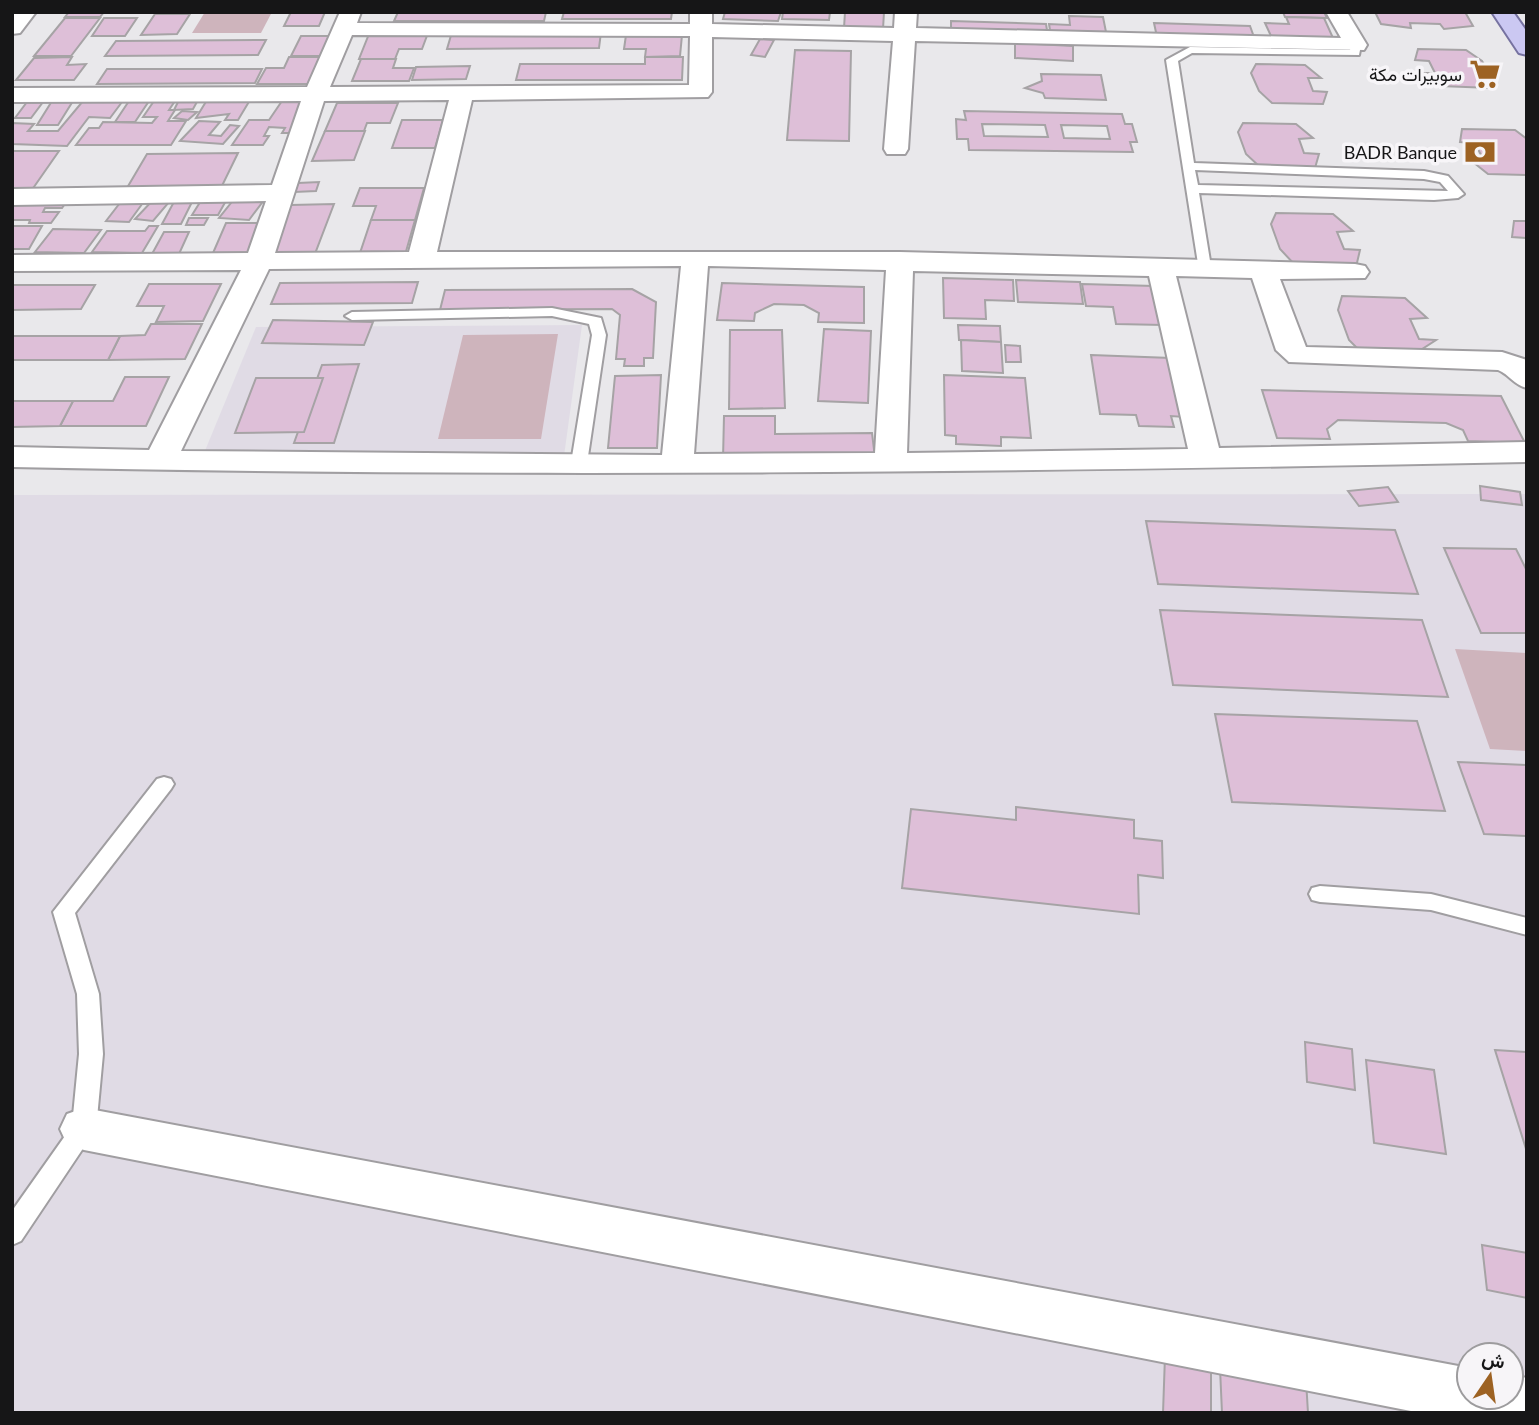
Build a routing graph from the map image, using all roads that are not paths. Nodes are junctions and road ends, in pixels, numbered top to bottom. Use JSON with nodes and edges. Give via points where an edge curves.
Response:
{"nodes":[{"id":1,"x":26,"y":12,"type":"edge"},
{"id":2,"x":1336,"y":12,"type":"edge"},
{"id":3,"x":1502,"y":12,"type":"edge"},
{"id":4,"x":347,"y":20,"type":"edge"},
{"id":5,"x":701,"y":21,"type":"edge"},
{"id":6,"x":906,"y":23,"type":"edge"},
{"id":7,"x":12,"y":29,"type":"edge"},
{"id":8,"x":1356,"y":45,"type":"junction"},
{"id":9,"x":1527,"y":48,"type":"edge"},
{"id":10,"x":463,"y":91,"type":"junction"},
{"id":11,"x":315,"y":94,"type":"junction"},
{"id":12,"x":12,"y":95,"type":"edge"},
{"id":13,"x":896,"y":149,"type":"dead end"},
{"id":14,"x":1187,"y":166,"type":"junction"},
{"id":15,"x":1191,"y":189,"type":"junction"},
{"id":16,"x":282,"y":194,"type":"junction"},
{"id":17,"x":12,"y":197,"type":"edge"},
{"id":18,"x":695,"y":258,"type":"junction"},
{"id":19,"x":421,"y":260,"type":"junction"},
{"id":20,"x":900,"y":260,"type":"junction"},
{"id":21,"x":259,"y":261,"type":"junction"},
{"id":22,"x":12,"y":263,"type":"edge"},
{"id":23,"x":1160,"y":266,"type":"junction"},
{"id":24,"x":1204,"y":268,"type":"junction"},
{"id":25,"x":1263,"y":269,"type":"junction"},
{"id":26,"x":1355,"y":272,"type":"dead end"},
{"id":27,"x":352,"y":316,"type":"dead end"},
{"id":28,"x":1527,"y":379,"type":"edge"},
{"id":29,"x":1527,"y":452,"type":"edge"},
{"id":30,"x":12,"y":457,"type":"edge"},
{"id":31,"x":1206,"y":459,"type":"junction"},
{"id":32,"x":160,"y":461,"type":"junction"},
{"id":33,"x":891,"y":461,"type":"junction"},
{"id":34,"x":579,"y":463,"type":"junction"},
{"id":35,"x":677,"y":463,"type":"junction"},
{"id":36,"x":164,"y":784,"type":"dead end"},
{"id":37,"x":1320,"y":894,"type":"dead end"},
{"id":38,"x":1527,"y":927,"type":"edge"},
{"id":39,"x":85,"y":1129,"type":"junction"},
{"id":40,"x":12,"y":1233,"type":"edge"},
{"id":41,"x":1455,"y":1392,"type":"edge"}],
"edges":[{"from":1,"to":7,"type":"street"},
{"from":2,"to":8,"type":"street"},
{"from":3,"to":9,"type":"main road"},
{"from":4,"to":5,"type":"street"},
{"from":4,"to":11,"type":"street"},
{"from":5,"to":6,"type":"street"},
{"from":5,"to":10,"type":"street","via":[[701,92]]},
{"from":6,"to":8,"type":"street"},
{"from":6,"to":13,"type":"street"},
{"from":8,"to":14,"type":"lane","via":[[1355,52],[1190,50],[1172,60]]},
{"from":10,"to":11,"type":"street"},
{"from":10,"to":19,"type":"street"},
{"from":11,"to":12,"type":"street"},
{"from":11,"to":16,"type":"street"},
{"from":14,"to":15,"type":"lane"},
{"from":14,"to":15,"type":"lane","via":[[1424,175],[1444,178],[1458,194]]},
{"from":15,"to":24,"type":"lane"},
{"from":16,"to":17,"type":"street"},
{"from":16,"to":21,"type":"street"},
{"from":18,"to":19,"type":"street"},
{"from":18,"to":20,"type":"street"},
{"from":18,"to":35,"type":"street"},
{"from":19,"to":21,"type":"street"},
{"from":20,"to":23,"type":"street"},
{"from":20,"to":33,"type":"street"},
{"from":21,"to":22,"type":"street"},
{"from":21,"to":32,"type":"street"},
{"from":23,"to":24,"type":"street"},
{"from":23,"to":31,"type":"street"},
{"from":24,"to":25,"type":"street"},
{"from":25,"to":26,"type":"street"},
{"from":25,"to":28,"type":"street","via":[[1291,350],[1299,356],[1502,361],[1517,367]]},
{"from":27,"to":34,"type":"lane","via":[[552,312],[596,321],[599,335]]},
{"from":29,"to":31,"type":"street"},
{"from":30,"to":32,"type":"street"},
{"from":31,"to":33,"type":"street"},
{"from":32,"to":34,"type":"street"},
{"from":33,"to":35,"type":"street"},
{"from":34,"to":35,"type":"street"},
{"from":36,"to":39,"type":"lane","via":[[64,912],[89,994],[91,1054]]},
{"from":37,"to":38,"type":"lane","via":[[1431,902]]},
{"from":39,"to":40,"type":"lane"},
{"from":39,"to":41,"type":"street"}]}
